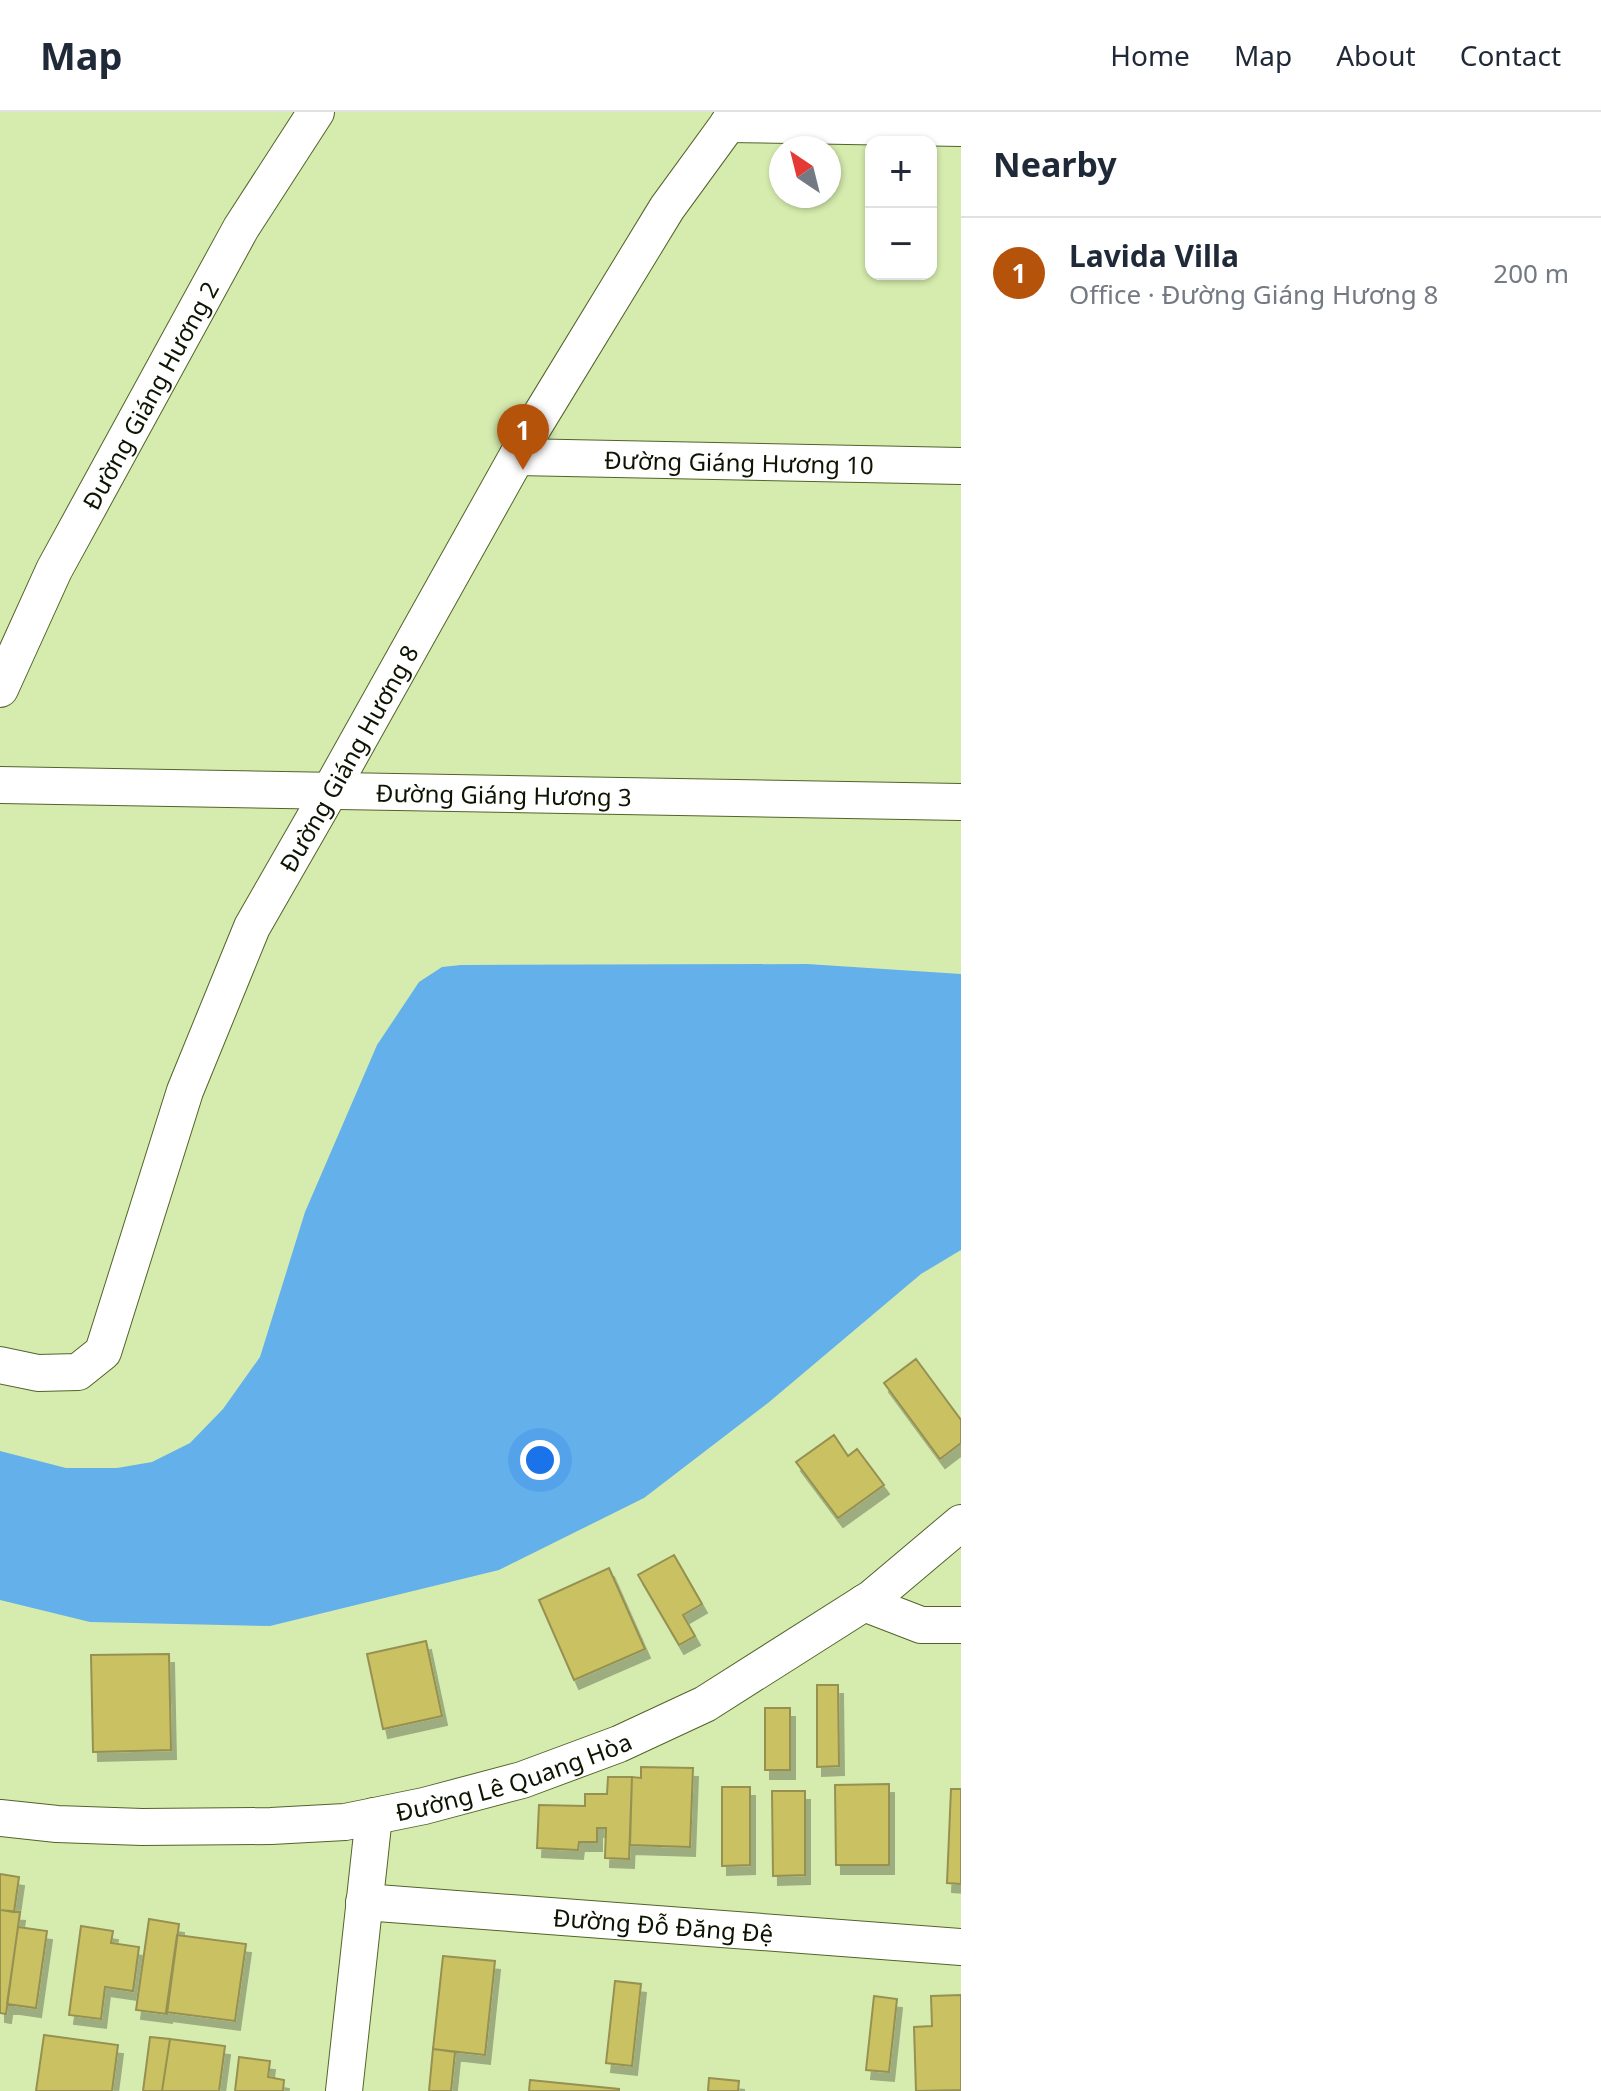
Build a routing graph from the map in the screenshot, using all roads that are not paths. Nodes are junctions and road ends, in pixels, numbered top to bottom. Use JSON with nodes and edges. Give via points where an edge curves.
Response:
{"nodes":[{"id":1,"x":316,"y":112,"type":"edge"},
{"id":2,"x":732,"y":118,"type":"edge"},
{"id":3,"x":845,"y":119,"type":"edge"},
{"id":4,"x":961,"y":128,"type":"edge"},
{"id":5,"x":517,"y":457,"type":"junction"},
{"id":6,"x":961,"y":466,"type":"edge"},
{"id":7,"x":0,"y":689,"type":"edge"},
{"id":8,"x":0,"y":785,"type":"edge"},
{"id":9,"x":330,"y":791,"type":"junction"},
{"id":10,"x":961,"y":802,"type":"edge"},
{"id":11,"x":0,"y":1365,"type":"edge"},
{"id":12,"x":961,"y":1523,"type":"edge"},
{"id":13,"x":864,"y":1603,"type":"junction"},
{"id":14,"x":961,"y":1625,"type":"edge"},
{"id":15,"x":374,"y":1816,"type":"junction"},
{"id":16,"x":0,"y":1818,"type":"edge"},
{"id":17,"x":364,"y":1902,"type":"junction"},
{"id":18,"x":961,"y":1947,"type":"edge"},
{"id":19,"x":344,"y":2091,"type":"edge"}],
"edges":[{"from":1,"to":7,"type":"street","name":"Đường Giáng Hương 2","via":[[241,228],[54,570]]},
{"from":2,"to":3,"type":"street"},
{"from":2,"to":5,"type":"street","name":"Đường Giáng Hương 8","via":[[667,208]]},
{"from":3,"to":4,"type":"street"},
{"from":5,"to":6,"type":"street","name":"Đường Giáng Hương 10"},
{"from":5,"to":9,"type":"street","name":"Đường Giáng Hương 8"},
{"from":8,"to":9,"type":"street","name":"Đường Giáng Hương 3"},
{"from":9,"to":10,"type":"street","name":"Đường Giáng Hương 3"},
{"from":9,"to":11,"type":"street","name":"Đường Giáng Hương 8","via":[[252,927],[185,1091],[103,1352],[78,1372],[38,1373]]},
{"from":12,"to":13,"type":"street","name":"Đường Lê Quang Hòa"},
{"from":13,"to":14,"type":"street","via":[[921,1625]]},
{"from":13,"to":15,"type":"street","name":"Đường Lê Quang Hòa","via":[[705,1704],[619,1744],[522,1780]]},
{"from":15,"to":16,"type":"street","name":"Đường Lê Quang Hòa","via":[[345,1822],[208,1827]]},
{"from":15,"to":17,"type":"street"},
{"from":17,"to":18,"type":"street","name":"Đường Đỗ Đăng Đệ"},
{"from":17,"to":19,"type":"street"}]}
